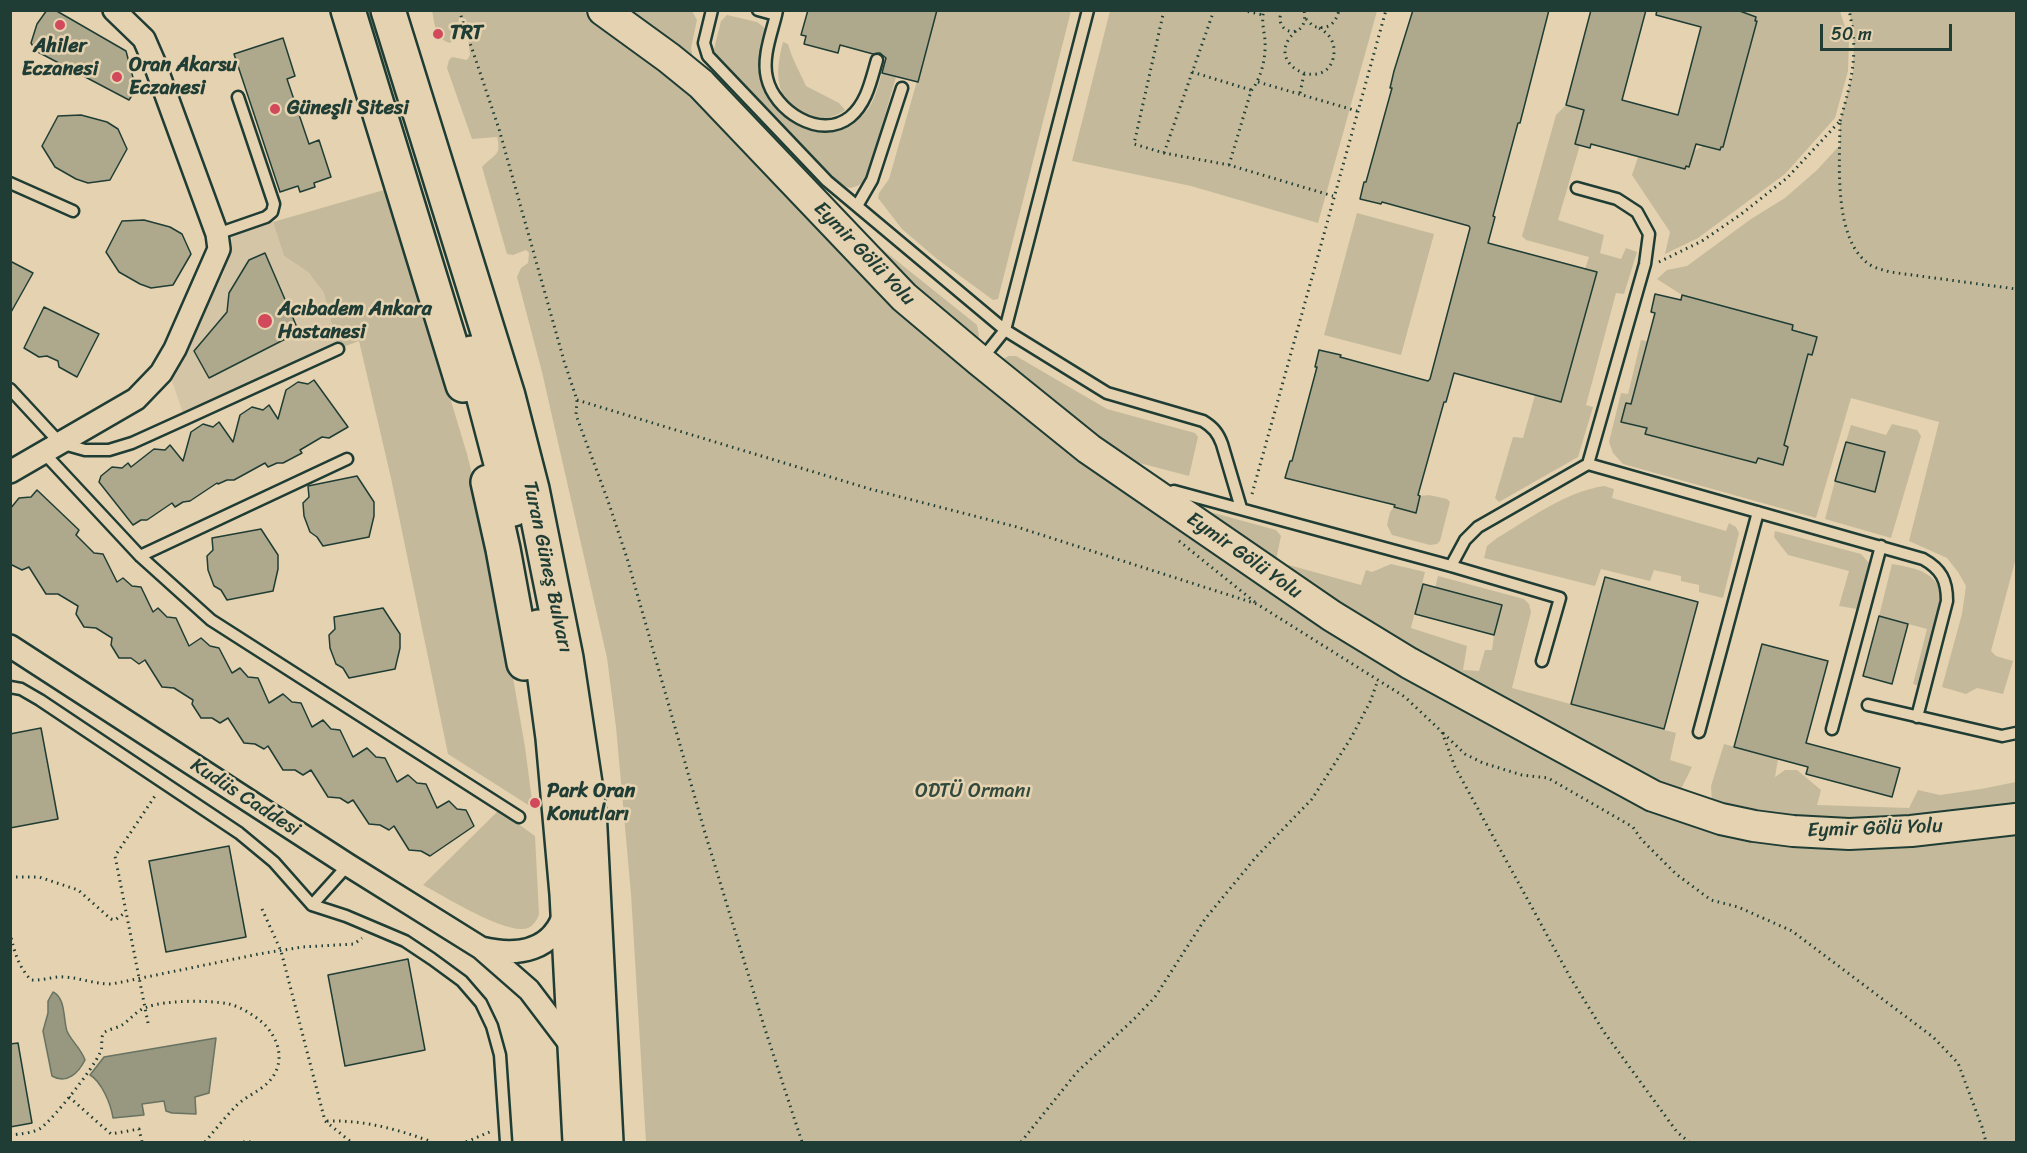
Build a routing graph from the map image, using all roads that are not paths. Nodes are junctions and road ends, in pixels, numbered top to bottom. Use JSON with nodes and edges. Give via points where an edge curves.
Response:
{"nodes":[{"id":1,"x":114,"y":10,"type":"edge"},
{"id":2,"x":348,"y":10,"type":"edge"},
{"id":3,"x":366,"y":10,"type":"edge"},
{"id":4,"x":388,"y":10,"type":"edge"},
{"id":5,"x":409,"y":10,"type":"edge"},
{"id":6,"x":603,"y":10,"type":"edge"},
{"id":7,"x":712,"y":10,"type":"edge"},
{"id":8,"x":758,"y":10,"type":"edge"},
{"id":9,"x":1088,"y":10,"type":"edge"},
{"id":10,"x":777,"y":13,"type":"edge"},
{"id":11,"x":877,"y":60,"type":"dead end"},
{"id":12,"x":902,"y":88,"type":"dead end"},
{"id":13,"x":238,"y":97,"type":"dead end"},
{"id":14,"x":10,"y":183,"type":"edge"},
{"id":15,"x":1577,"y":188,"type":"dead end"},
{"id":16,"x":857,"y":206,"type":"junction"},
{"id":17,"x":74,"y":211,"type":"dead end"},
{"id":18,"x":217,"y":234,"type":"junction"},
{"id":19,"x":1005,"y":330,"type":"junction"},
{"id":20,"x":338,"y":349,"type":"dead end"},
{"id":21,"x":980,"y":361,"type":"junction"},
{"id":22,"x":10,"y":389,"type":"edge"},
{"id":23,"x":52,"y":448,"type":"junction"},
{"id":24,"x":347,"y":459,"type":"dead end"},
{"id":25,"x":1588,"y":464,"type":"junction"},
{"id":26,"x":10,"y":472,"type":"edge"},
{"id":27,"x":1159,"y":497,"type":"junction"},
{"id":28,"x":1244,"y":509,"type":"junction"},
{"id":29,"x":1758,"y":512,"type":"junction"},
{"id":30,"x":1881,"y":546,"type":"junction"},
{"id":31,"x":140,"y":556,"type":"junction"},
{"id":32,"x":1451,"y":566,"type":"junction"},
{"id":33,"x":10,"y":646,"type":"edge"},
{"id":34,"x":1542,"y":661,"type":"dead end"},
{"id":35,"x":10,"y":687,"type":"edge"},
{"id":36,"x":1868,"y":705,"type":"dead end"},
{"id":37,"x":1917,"y":717,"type":"junction"},
{"id":38,"x":1832,"y":729,"type":"dead end"},
{"id":39,"x":1699,"y":732,"type":"dead end"},
{"id":40,"x":2016,"y":733,"type":"edge"},
{"id":41,"x":574,"y":809,"type":"junction"},
{"id":42,"x":519,"y":817,"type":"dead end"},
{"id":43,"x":2016,"y":819,"type":"edge"},
{"id":44,"x":348,"y":865,"type":"junction"},
{"id":45,"x":567,"y":900,"type":"junction"},
{"id":46,"x":312,"y":905,"type":"junction"},
{"id":47,"x":481,"y":948,"type":"junction"},
{"id":48,"x":575,"y":1050,"type":"junction"},
{"id":49,"x":507,"y":1143,"type":"edge"},
{"id":50,"x":579,"y":1143,"type":"edge"},
{"id":51,"x":606,"y":1143,"type":"edge"}],
"edges":[{"from":1,"to":18,"type":"street","via":[[144,39]]},
{"from":2,"to":41,"type":"main road","via":[[481,450],[538,745]]},
{"from":3,"to":41,"type":"main road","name":"Turan Güneş Bulvarı","via":[[472,352],[521,540]]},
{"from":4,"to":41,"type":"main road","name":"Turan Güneş Bulvarı","via":[[499,367],[529,479],[566,657]]},
{"from":5,"to":41,"type":"main road","via":[[518,363],[563,537],[587,674],[592,747]]},
{"from":6,"to":21,"type":"street","name":"Eymir Gölü Yolu","via":[[701,84],[904,297]]},
{"from":7,"to":16,"type":"lane","via":[[704,43],[708,56],[827,181]]},
{"from":8,"to":10,"type":"lane"},
{"from":9,"to":19,"type":"lane"},
{"from":10,"to":11,"type":"lane","via":[[766,59],[767,81],[778,102],[796,117],[830,124],[850,117],[865,97]]},
{"from":12,"to":16,"type":"lane","via":[[872,180]]},
{"from":13,"to":18,"type":"lane","via":[[274,204],[266,217]]},
{"from":14,"to":17,"type":"lane"},
{"from":15,"to":25,"type":"lane","via":[[1617,199],[1637,212],[1649,234],[1645,264]]},
{"from":16,"to":19,"type":"lane"},
{"from":18,"to":23,"type":"street","via":[[219,249],[211,269],[161,373],[136,399]]},
{"from":19,"to":21,"type":"lane"},
{"from":19,"to":28,"type":"lane","via":[[1107,393],[1210,426],[1218,434]]},
{"from":20,"to":23,"type":"lane","via":[[132,443],[109,450]]},
{"from":21,"to":27,"type":"street","name":"Eymir Gölü Yolu","via":[[1089,449]]},
{"from":22,"to":23,"type":"lane"},
{"from":23,"to":26,"type":"street"},
{"from":23,"to":31,"type":"lane"},
{"from":24,"to":31,"type":"lane"},
{"from":25,"to":29,"type":"lane"},
{"from":25,"to":32,"type":"lane","via":[[1478,527],[1465,540]]},
{"from":27,"to":28,"type":"lane","via":[[1174,491]]},
{"from":27,"to":43,"type":"street","name":"Eymir Gölü Yolu","via":[[1323,610],[1409,663],[1595,766],[1686,809],[1755,826],[1849,834]]},
{"from":28,"to":32,"type":"lane"},
{"from":29,"to":30,"type":"lane"},
{"from":29,"to":39,"type":"lane"},
{"from":30,"to":37,"type":"lane","via":[[1935,566],[1947,587],[1947,601]]},
{"from":30,"to":38,"type":"lane"},
{"from":31,"to":42,"type":"lane","via":[[212,620]]},
{"from":32,"to":34,"type":"lane","via":[[1560,598]]},
{"from":33,"to":44,"type":"street","name":"Kudüs Caddesi"},
{"from":35,"to":46,"type":"lane","via":[[40,700],[239,833],[274,862]]},
{"from":36,"to":37,"type":"lane"},
{"from":37,"to":40,"type":"lane","via":[[2002,736]]},
{"from":41,"to":45,"type":"main road","name":"Turan Güneş Bulvarı"},
{"from":41,"to":51,"type":"main road","name":"Turan Güneş Bulvarı"},
{"from":44,"to":46,"type":"lane"},
{"from":44,"to":47,"type":"street","name":"Kudüs Caddesi"},
{"from":45,"to":47,"type":"street","name":"Kudüs Caddesi","via":[[557,930],[539,946],[512,952]]},
{"from":45,"to":48,"type":"main road","name":"Turan Güneş Bulvarı"},
{"from":46,"to":49,"type":"lane","via":[[405,941],[462,981],[481,1003],[500,1055]]},
{"from":47,"to":48,"type":"street","name":"Kudüs Caddesi","via":[[528,990]]},
{"from":48,"to":50,"type":"main road","name":"Turan Güneş Bulvarı"}]}
